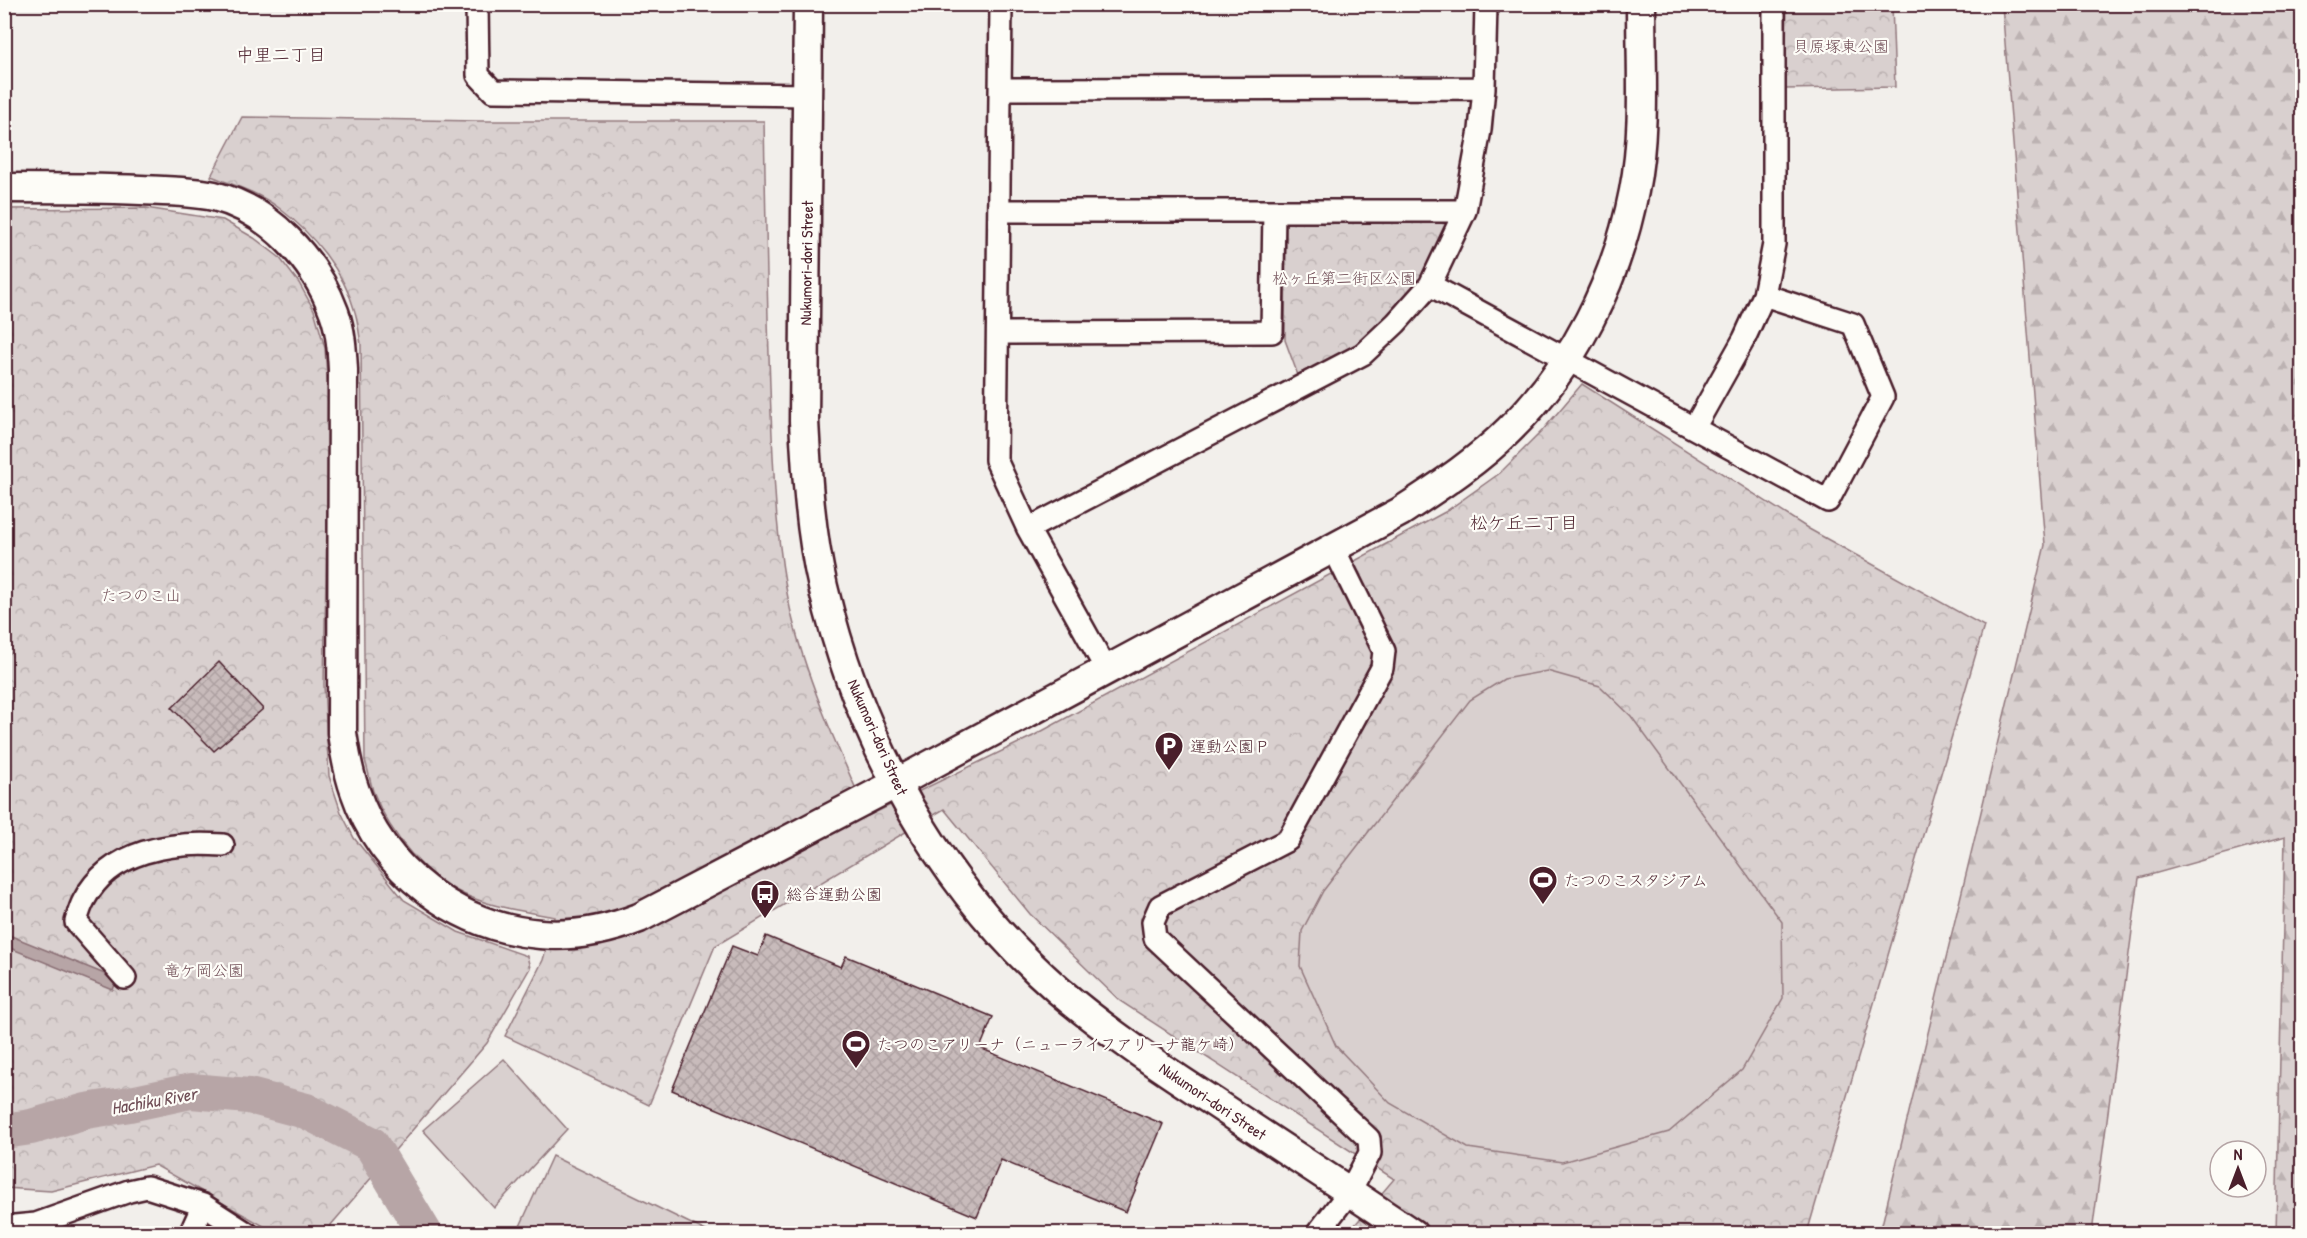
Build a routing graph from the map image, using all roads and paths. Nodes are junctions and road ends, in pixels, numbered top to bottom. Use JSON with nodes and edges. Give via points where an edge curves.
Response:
{"nodes":[{"id":1,"x":477,"y":4,"type":"edge"},
{"id":2,"x":808,"y":4,"type":"edge"},
{"id":3,"x":1001,"y":4,"type":"edge"},
{"id":4,"x":1486,"y":4,"type":"edge"},
{"id":5,"x":1641,"y":4,"type":"edge"},
{"id":6,"x":1774,"y":4,"type":"edge"},
{"id":7,"x":1484,"y":88,"type":"junction"},
{"id":8,"x":1000,"y":89,"type":"junction"},
{"id":9,"x":808,"y":95,"type":"junction"},
{"id":10,"x":4,"y":188,"type":"edge"},
{"id":11,"x":999,"y":211,"type":"junction"},
{"id":12,"x":1274,"y":211,"type":"junction"},
{"id":13,"x":1465,"y":211,"type":"junction"},
{"id":14,"x":1430,"y":285,"type":"junction"},
{"id":15,"x":1764,"y":295,"type":"junction"},
{"id":16,"x":998,"y":333,"type":"junction"},
{"id":17,"x":1568,"y":359,"type":"junction"},
{"id":18,"x":1694,"y":428,"type":"junction"},
{"id":19,"x":1028,"y":529,"type":"junction"},
{"id":20,"x":1333,"y":547,"type":"junction"},
{"id":21,"x":1106,"y":669,"type":"junction"},
{"id":22,"x":897,"y":783,"type":"junction"},
{"id":23,"x":223,"y":845,"type":"dead end"},
{"id":24,"x":126,"y":978,"type":"dead end"},
{"id":25,"x":1350,"y":1191,"type":"junction"},
{"id":26,"x":203,"y":1205,"type":"junction"},
{"id":27,"x":4,"y":1227,"type":"edge"},
{"id":28,"x":34,"y":1229,"type":"edge"},
{"id":29,"x":190,"y":1233,"type":"edge"},
{"id":30,"x":248,"y":1233,"type":"edge"},
{"id":31,"x":1317,"y":1233,"type":"edge"},
{"id":32,"x":1413,"y":1233,"type":"edge"}],
"edges":[{"from":1,"to":9,"type":"street","via":[[478,75],[493,91]]},
{"from":2,"to":9,"type":"street","name":"Nukumori-dori Street"},
{"from":3,"to":8,"type":"street"},
{"from":4,"to":7,"type":"street"},
{"from":5,"to":17,"type":"street","via":[[1639,152],[1634,190],[1596,307]]},
{"from":6,"to":15,"type":"street","via":[[1774,244]]},
{"from":7,"to":8,"type":"street"},
{"from":7,"to":13,"type":"street"},
{"from":8,"to":11,"type":"street"},
{"from":9,"to":22,"type":"street","name":"Nukumori-dori Street","via":[[804,421],[813,530],[836,637],[866,719]]},
{"from":10,"to":22,"type":"street","via":[[173,191],[215,196],[263,219],[296,247],[319,278],[337,321],[343,370],[342,733],[347,765],[368,822],[387,851],[424,889],[451,907],[507,929],[541,934],[579,934],[612,928],[639,918]]},
{"from":11,"to":12,"type":"street"},
{"from":11,"to":16,"type":"street"},
{"from":12,"to":13,"type":"street"},
{"from":12,"to":16,"type":"street","via":[[1272,332]]},
{"from":13,"to":14,"type":"street"},
{"from":14,"to":17,"type":"street"},
{"from":14,"to":19,"type":"street","via":[[1363,354]]},
{"from":15,"to":18,"type":"street"},
{"from":15,"to":18,"type":"street","via":[[1852,324],[1883,397],[1828,501]]},
{"from":16,"to":19,"type":"street","via":[[996,460]]},
{"from":17,"to":18,"type":"street"},
{"from":17,"to":20,"type":"street","via":[[1509,431],[1474,461],[1400,512]]},
{"from":19,"to":21,"type":"street"},
{"from":20,"to":21,"type":"street"},
{"from":20,"to":25,"type":"street","via":[[1384,651],[1382,668],[1288,840],[1160,906],[1154,922],[1155,938],[1369,1139],[1370,1153]]},
{"from":21,"to":22,"type":"street"},
{"from":22,"to":25,"type":"street","name":"Nukumori-dori Street","via":[[927,837],[976,907],[1058,989],[1126,1044]]},
{"from":23,"to":24,"type":"street","via":[[175,845],[129,856],[104,874],[84,900],[76,922]]},
{"from":25,"to":31,"type":"street"},
{"from":25,"to":32,"type":"street","name":"Nukumori-dori Street"},
{"from":26,"to":28,"type":"street","via":[[147,1187]]},
{"from":26,"to":29,"type":"street"},
{"from":26,"to":30,"type":"street"},
{"from":27,"to":28,"type":"street"}]}
